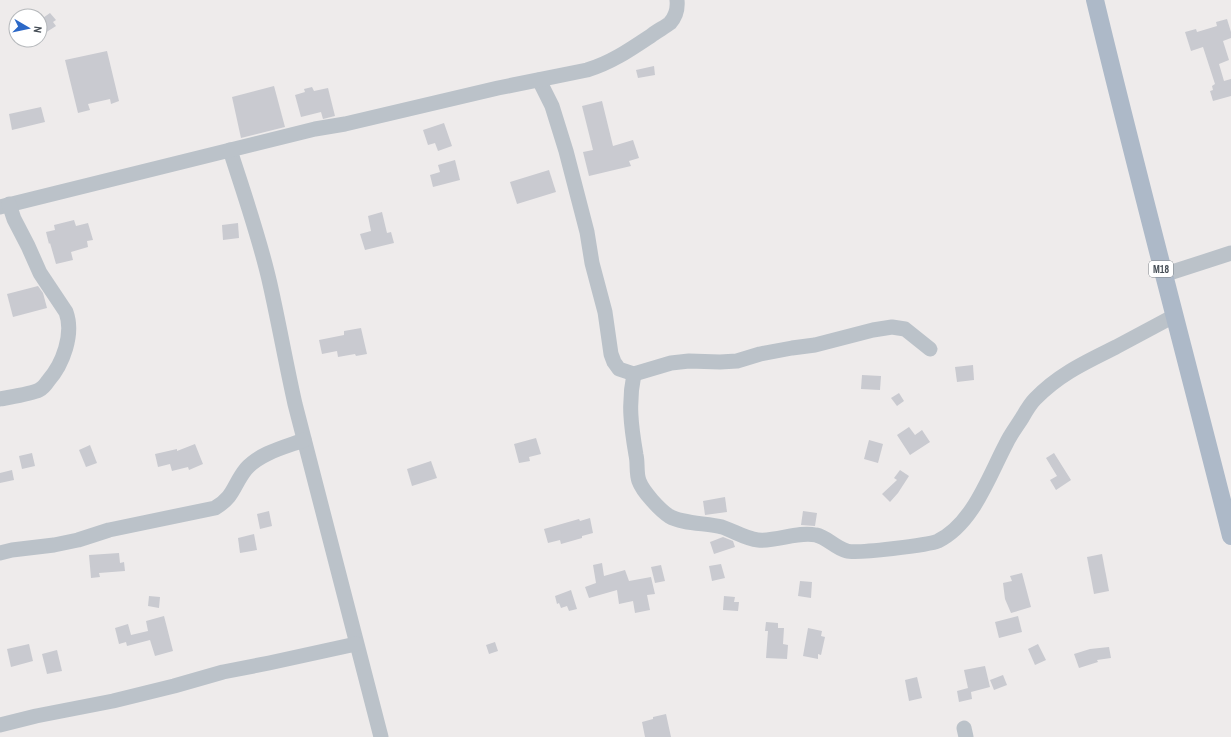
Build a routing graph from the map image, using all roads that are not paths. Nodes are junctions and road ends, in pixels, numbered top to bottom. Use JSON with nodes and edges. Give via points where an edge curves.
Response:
{"nodes":[{"id":1,"x":677,"y":0,"type":"edge"},
{"id":2,"x":1095,"y":0,"type":"edge"},
{"id":3,"x":539,"y":80,"type":"junction"},
{"id":4,"x":230,"y":150,"type":"junction"},
{"id":5,"x":4,"y":206,"type":"edge"},
{"id":6,"x":1231,"y":253,"type":"edge"},
{"id":7,"x":1163,"y":275,"type":"junction"},
{"id":8,"x":1174,"y":316,"type":"junction"},
{"id":9,"x":930,"y":349,"type":"dead end"},
{"id":10,"x":634,"y":374,"type":"junction"},
{"id":11,"x":0,"y":400,"type":"edge"},
{"id":12,"x":304,"y":440,"type":"junction"},
{"id":13,"x":1231,"y":536,"type":"edge"},
{"id":14,"x":0,"y":553,"type":"edge"},
{"id":15,"x":356,"y":644,"type":"junction"},
{"id":16,"x":0,"y":725,"type":"edge"},
{"id":17,"x":381,"y":737,"type":"edge"}],
"edges":[{"from":1,"to":3,"type":"street","via":[[678,6],[669,23],[619,56],[601,66]]},
{"from":2,"to":7,"type":"main road","number":"M18"},
{"from":3,"to":4,"type":"street"},
{"from":3,"to":10,"type":"street","via":[[552,106],[566,151],[605,312],[611,354],[618,369]]},
{"from":4,"to":5,"type":"street"},
{"from":4,"to":12,"type":"street","via":[[270,284],[283,354]]},
{"from":5,"to":11,"type":"street","via":[[14,219],[40,273],[66,312],[68,332],[59,366],[40,390]]},
{"from":6,"to":7,"type":"street"},
{"from":7,"to":8,"type":"main road","number":"M18"},
{"from":8,"to":10,"type":"street","via":[[1080,364],[1056,379],[1033,400],[1006,443],[987,484],[955,530],[937,542],[876,550],[851,552],[816,535],[754,540],[720,527],[669,516],[642,488],[638,478],[630,411]]},
{"from":8,"to":13,"type":"main road","number":"M18"},
{"from":9,"to":10,"type":"street","via":[[905,329],[892,327],[737,360],[689,361]]},
{"from":12,"to":14,"type":"street","via":[[255,461],[240,477],[230,496],[215,508],[109,530],[78,540]]},
{"from":12,"to":15,"type":"street"},
{"from":15,"to":16,"type":"street","via":[[223,672],[174,686]]},
{"from":15,"to":17,"type":"street"}]}
